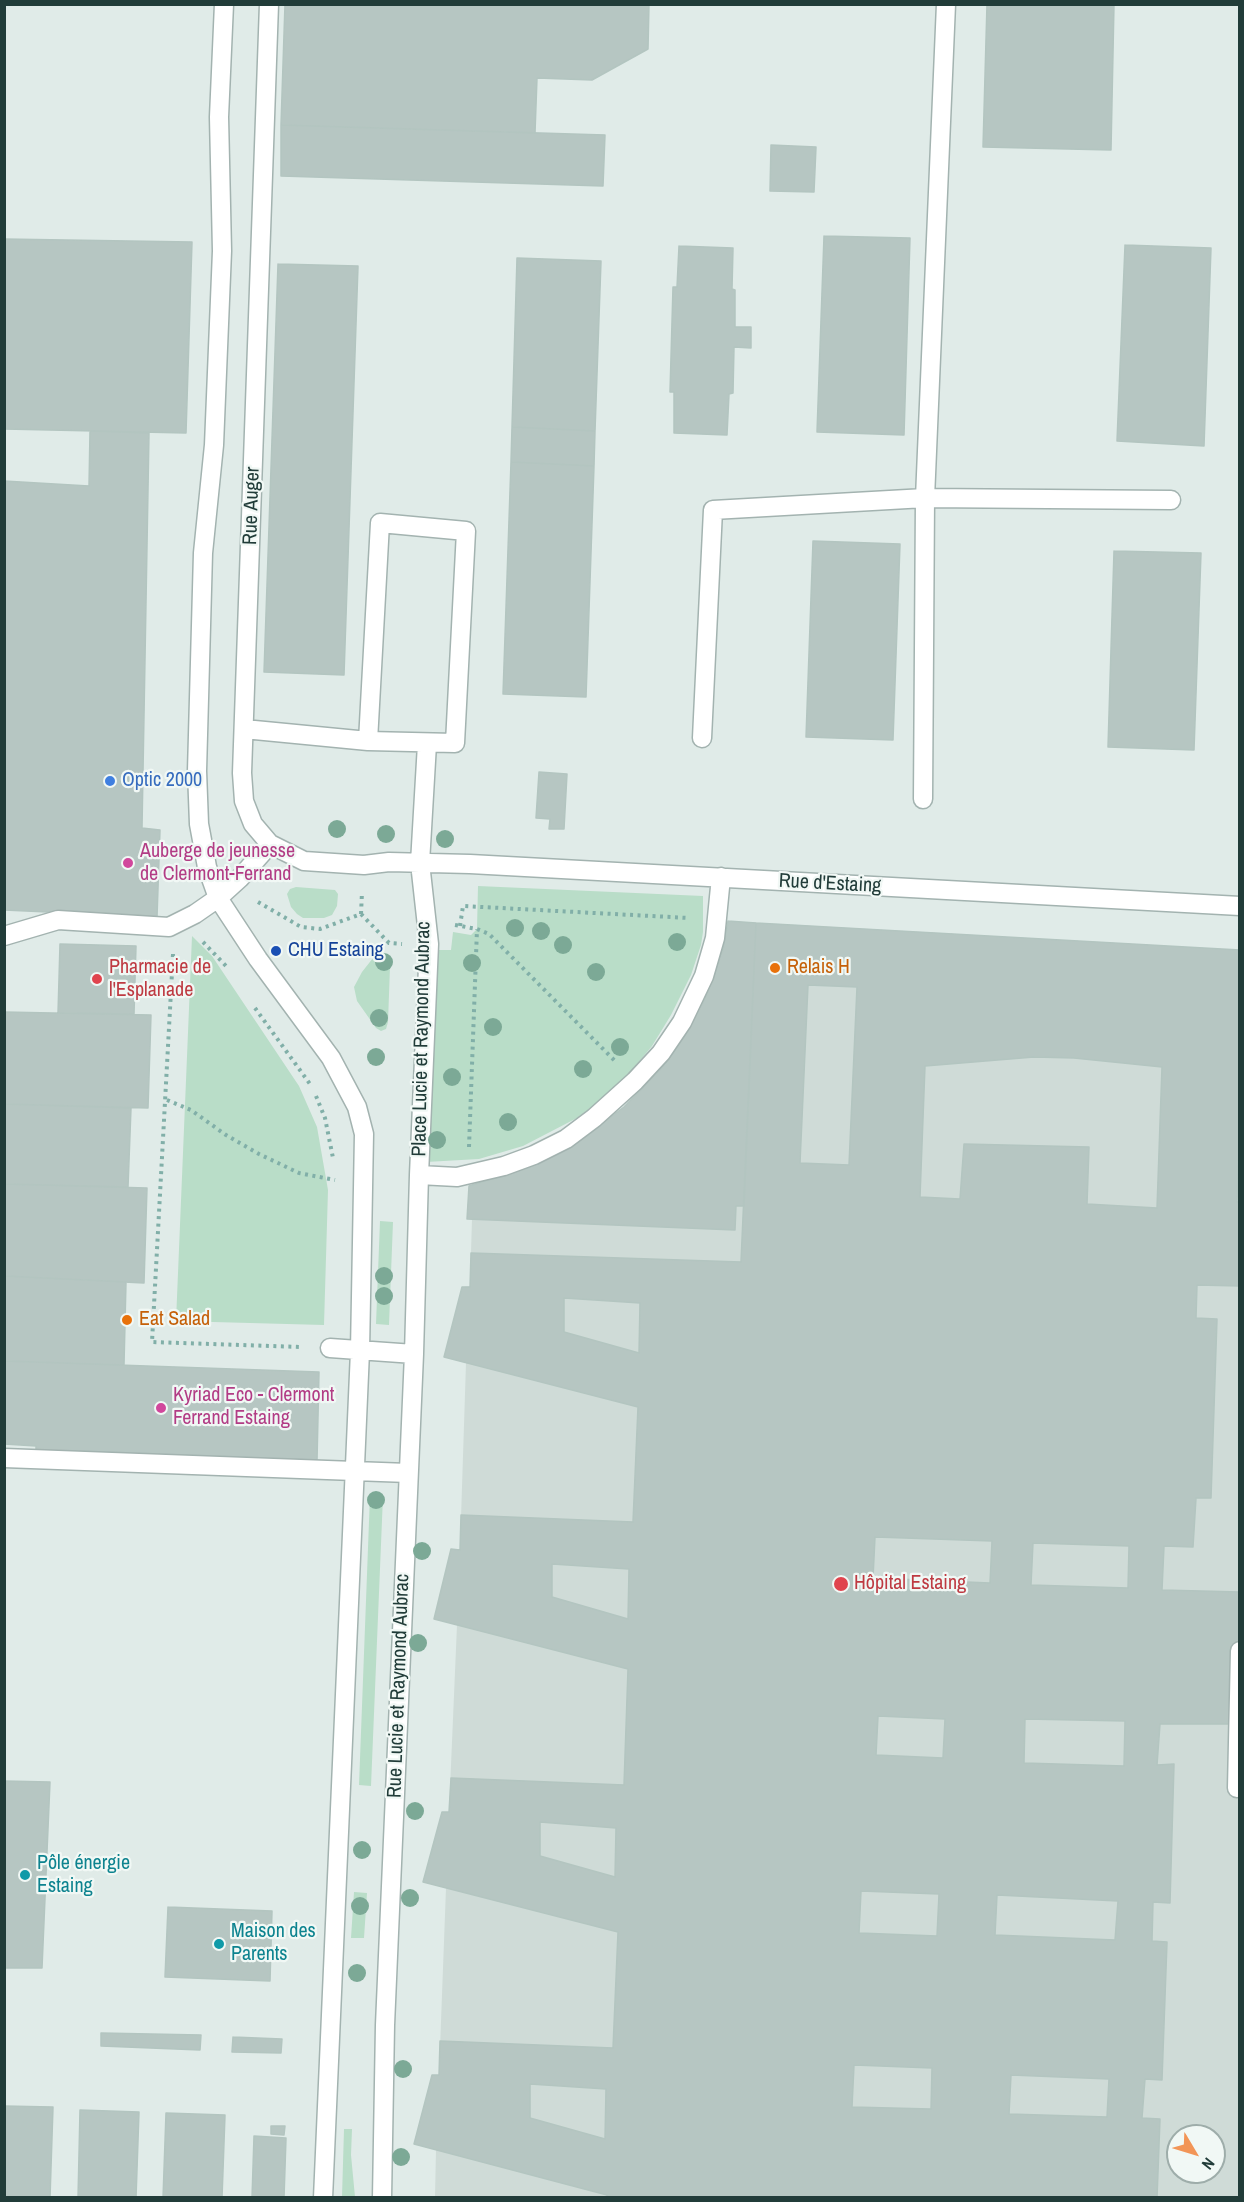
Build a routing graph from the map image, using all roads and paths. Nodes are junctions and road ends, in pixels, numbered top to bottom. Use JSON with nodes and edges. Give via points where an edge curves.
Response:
{"nodes":[{"id":1,"x":224,"y":4,"type":"edge"},
{"id":2,"x":269,"y":4,"type":"edge"},
{"id":3,"x":946,"y":4,"type":"edge"},
{"id":4,"x":925,"y":498,"type":"junction"},
{"id":5,"x":1171,"y":500,"type":"dead end"},
{"id":6,"x":244,"y":729,"type":"junction"},
{"id":7,"x":702,"y":738,"type":"dead end"},
{"id":8,"x":369,"y":741,"type":"junction"},
{"id":9,"x":427,"y":744,"type":"junction"},
{"id":10,"x":923,"y":799,"type":"dead end"},
{"id":11,"x":270,"y":844,"type":"junction"},
{"id":12,"x":420,"y":863,"type":"junction"},
{"id":13,"x":721,"y":877,"type":"junction"},
{"id":14,"x":218,"y":898,"type":"junction"},
{"id":15,"x":1239,"y":906,"type":"edge"},
{"id":16,"x":233,"y":920,"type":"junction"},
{"id":17,"x":717,"y":920,"type":"junction"},
{"id":18,"x":460,"y":926,"type":"junction"},
{"id":19,"x":169,"y":927,"type":"junction"},
{"id":20,"x":477,"y":929,"type":"junction"},
{"id":21,"x":4,"y":936,"type":"edge"},
{"id":22,"x":429,"y":944,"type":"junction"},
{"id":23,"x":635,"y":1081,"type":"junction"},
{"id":24,"x":166,"y":1100,"type":"junction"},
{"id":25,"x":419,"y":1175,"type":"junction"},
{"id":26,"x":457,"y":1177,"type":"junction"},
{"id":27,"x":335,"y":1180,"type":"dead end"},
{"id":28,"x":330,"y":1348,"type":"joint"},
{"id":29,"x":360,"y":1351,"type":"junction"},
{"id":30,"x":414,"y":1353,"type":"junction"},
{"id":31,"x":4,"y":1458,"type":"edge"},
{"id":32,"x":354,"y":1471,"type":"junction"},
{"id":33,"x":408,"y":1473,"type":"junction"},
{"id":34,"x":1239,"y":1652,"type":"edge"},
{"id":35,"x":1237,"y":1788,"type":"dead end"},
{"id":36,"x":323,"y":2198,"type":"edge"},
{"id":37,"x":382,"y":2198,"type":"edge"}],
"edges":[{"from":1,"to":14,"type":"street","via":[[219,117],[222,251],[214,445],[203,553],[197,771],[199,824]]},
{"from":2,"to":6,"type":"street","name":"Rue Auger"},
{"from":3,"to":4,"type":"street"},
{"from":4,"to":5,"type":"street"},
{"from":4,"to":7,"type":"street","via":[[713,510]]},
{"from":4,"to":10,"type":"street"},
{"from":6,"to":8,"type":"street"},
{"from":6,"to":11,"type":"street","name":"Rue Auger","via":[[244,801],[253,824]]},
{"from":8,"to":9,"type":"street"},
{"from":8,"to":9,"type":"street","via":[[380,523],[466,531],[455,744]]},
{"from":9,"to":12,"type":"street","name":"Place Lucie et Raymond Aubrac"},
{"from":11,"to":12,"type":"street","name":"Rue Auger","via":[[304,861]]},
{"from":11,"to":14,"type":"street"},
{"from":12,"to":13,"type":"street","name":"Rue d'Estaing"},
{"from":12,"to":22,"type":"street","name":"Place Lucie et Raymond Aubrac"},
{"from":13,"to":15,"type":"street","name":"Rue d'Estaing"},
{"from":13,"to":17,"type":"street","name":"Place Lucie et Raymond Aubrac"},
{"from":14,"to":16,"type":"street"},
{"from":14,"to":19,"type":"street"},
{"from":16,"to":19,"type":"path","via":[[202,941]]},
{"from":16,"to":22,"type":"path","via":[[259,901],[301,927],[320,929],[361,914],[389,944]]},
{"from":16,"to":29,"type":"street","via":[[331,1058],[357,1107],[364,1134]]},
{"from":17,"to":18,"type":"path","via":[[464,906]]},
{"from":17,"to":23,"type":"street","name":"Place Lucie et Raymond Aubrac","via":[[704,976],[682,1022]]},
{"from":18,"to":20,"type":"path"},
{"from":18,"to":22,"type":"path","via":[[446,925],[445,942]]},
{"from":19,"to":21,"type":"street","via":[[58,920]]},
{"from":19,"to":24,"type":"path","via":[[173,955]]},
{"from":20,"to":23,"type":"path","via":[[489,934]]},
{"from":20,"to":26,"type":"path","via":[[469,1147]]},
{"from":22,"to":25,"type":"street","name":"Place Lucie et Raymond Aubrac"},
{"from":23,"to":26,"type":"street","name":"Place Lucie et Raymond Aubrac","via":[[566,1138],[504,1166]]},
{"from":24,"to":27,"type":"path","via":[[191,1110],[226,1135],[299,1173]]},
{"from":24,"to":28,"type":"path","via":[[152,1342]]},
{"from":25,"to":26,"type":"street","name":"Place Lucie et Raymond Aubrac"},
{"from":25,"to":30,"type":"street","name":"Rue Lucie et Raymond Aubrac"},
{"from":28,"to":29,"type":"street"},
{"from":29,"to":30,"type":"street"},
{"from":29,"to":32,"type":"street"},
{"from":30,"to":33,"type":"street","name":"Rue Lucie et Raymond Aubrac"},
{"from":31,"to":32,"type":"street"},
{"from":32,"to":33,"type":"street"},
{"from":32,"to":36,"type":"street"},
{"from":33,"to":37,"type":"street","name":"Rue Lucie et Raymond Aubrac","via":[[385,2025]]},
{"from":34,"to":35,"type":"street"}]}
